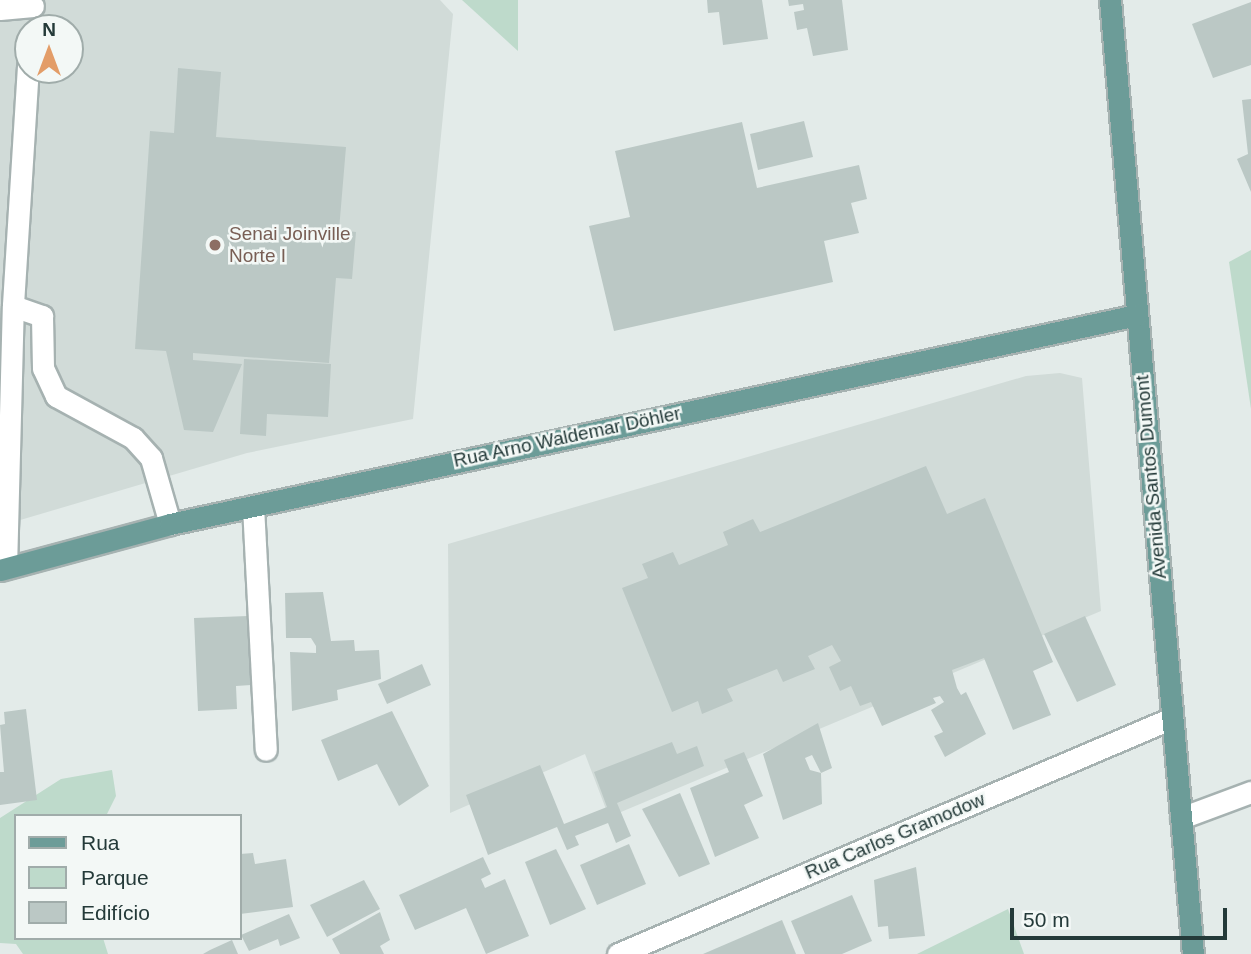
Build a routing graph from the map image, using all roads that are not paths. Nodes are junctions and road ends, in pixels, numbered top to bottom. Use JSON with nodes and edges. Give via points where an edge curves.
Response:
{"nodes":[{"id":1,"x":1110,"y":0,"type":"edge"},
{"id":2,"x":33,"y":3,"type":"edge"},
{"id":3,"x":0,"y":9,"type":"edge"},
{"id":4,"x":26,"y":84,"type":"edge"},
{"id":5,"x":7,"y":270,"type":"edge"},
{"id":6,"x":13,"y":306,"type":"junction"},
{"id":7,"x":1137,"y":315,"type":"junction"},
{"id":8,"x":253,"y":506,"type":"junction"},
{"id":9,"x":170,"y":524,"type":"junction"},
{"id":10,"x":3,"y":569,"type":"edge"},
{"id":11,"x":1172,"y":718,"type":"junction"},
{"id":12,"x":266,"y":750,"type":"dead end"},
{"id":13,"x":1251,"y":792,"type":"edge"},
{"id":14,"x":1181,"y":818,"type":"junction"},
{"id":15,"x":618,"y":954,"type":"edge"},
{"id":16,"x":1193,"y":954,"type":"edge"}],
"edges":[{"from":1,"to":7,"type":"main road","name":"Avenida Santos Dumont"},
{"from":2,"to":3,"type":"street"},
{"from":4,"to":5,"type":"street"},
{"from":5,"to":6,"type":"street"},
{"from":6,"to":9,"type":"street","via":[[42,316],[43,368],[56,396],[133,438],[151,458]]},
{"from":6,"to":10,"type":"street"},
{"from":7,"to":8,"type":"main road","name":"Rua Arno Waldemar Döhler"},
{"from":7,"to":11,"type":"main road","name":"Avenida Santos Dumont"},
{"from":8,"to":9,"type":"main road","name":"Rua Arno Waldemar Döhler"},
{"from":8,"to":12,"type":"street"},
{"from":9,"to":10,"type":"main road","name":"Rua Arno Waldemar Döhler"},
{"from":11,"to":14,"type":"main road","name":"Avenida Santos Dumont"},
{"from":11,"to":15,"type":"street","name":"Rua Carlos Gramodow"},
{"from":13,"to":14,"type":"street"},
{"from":14,"to":16,"type":"main road","name":"Avenida Santos Dumont"}]}
